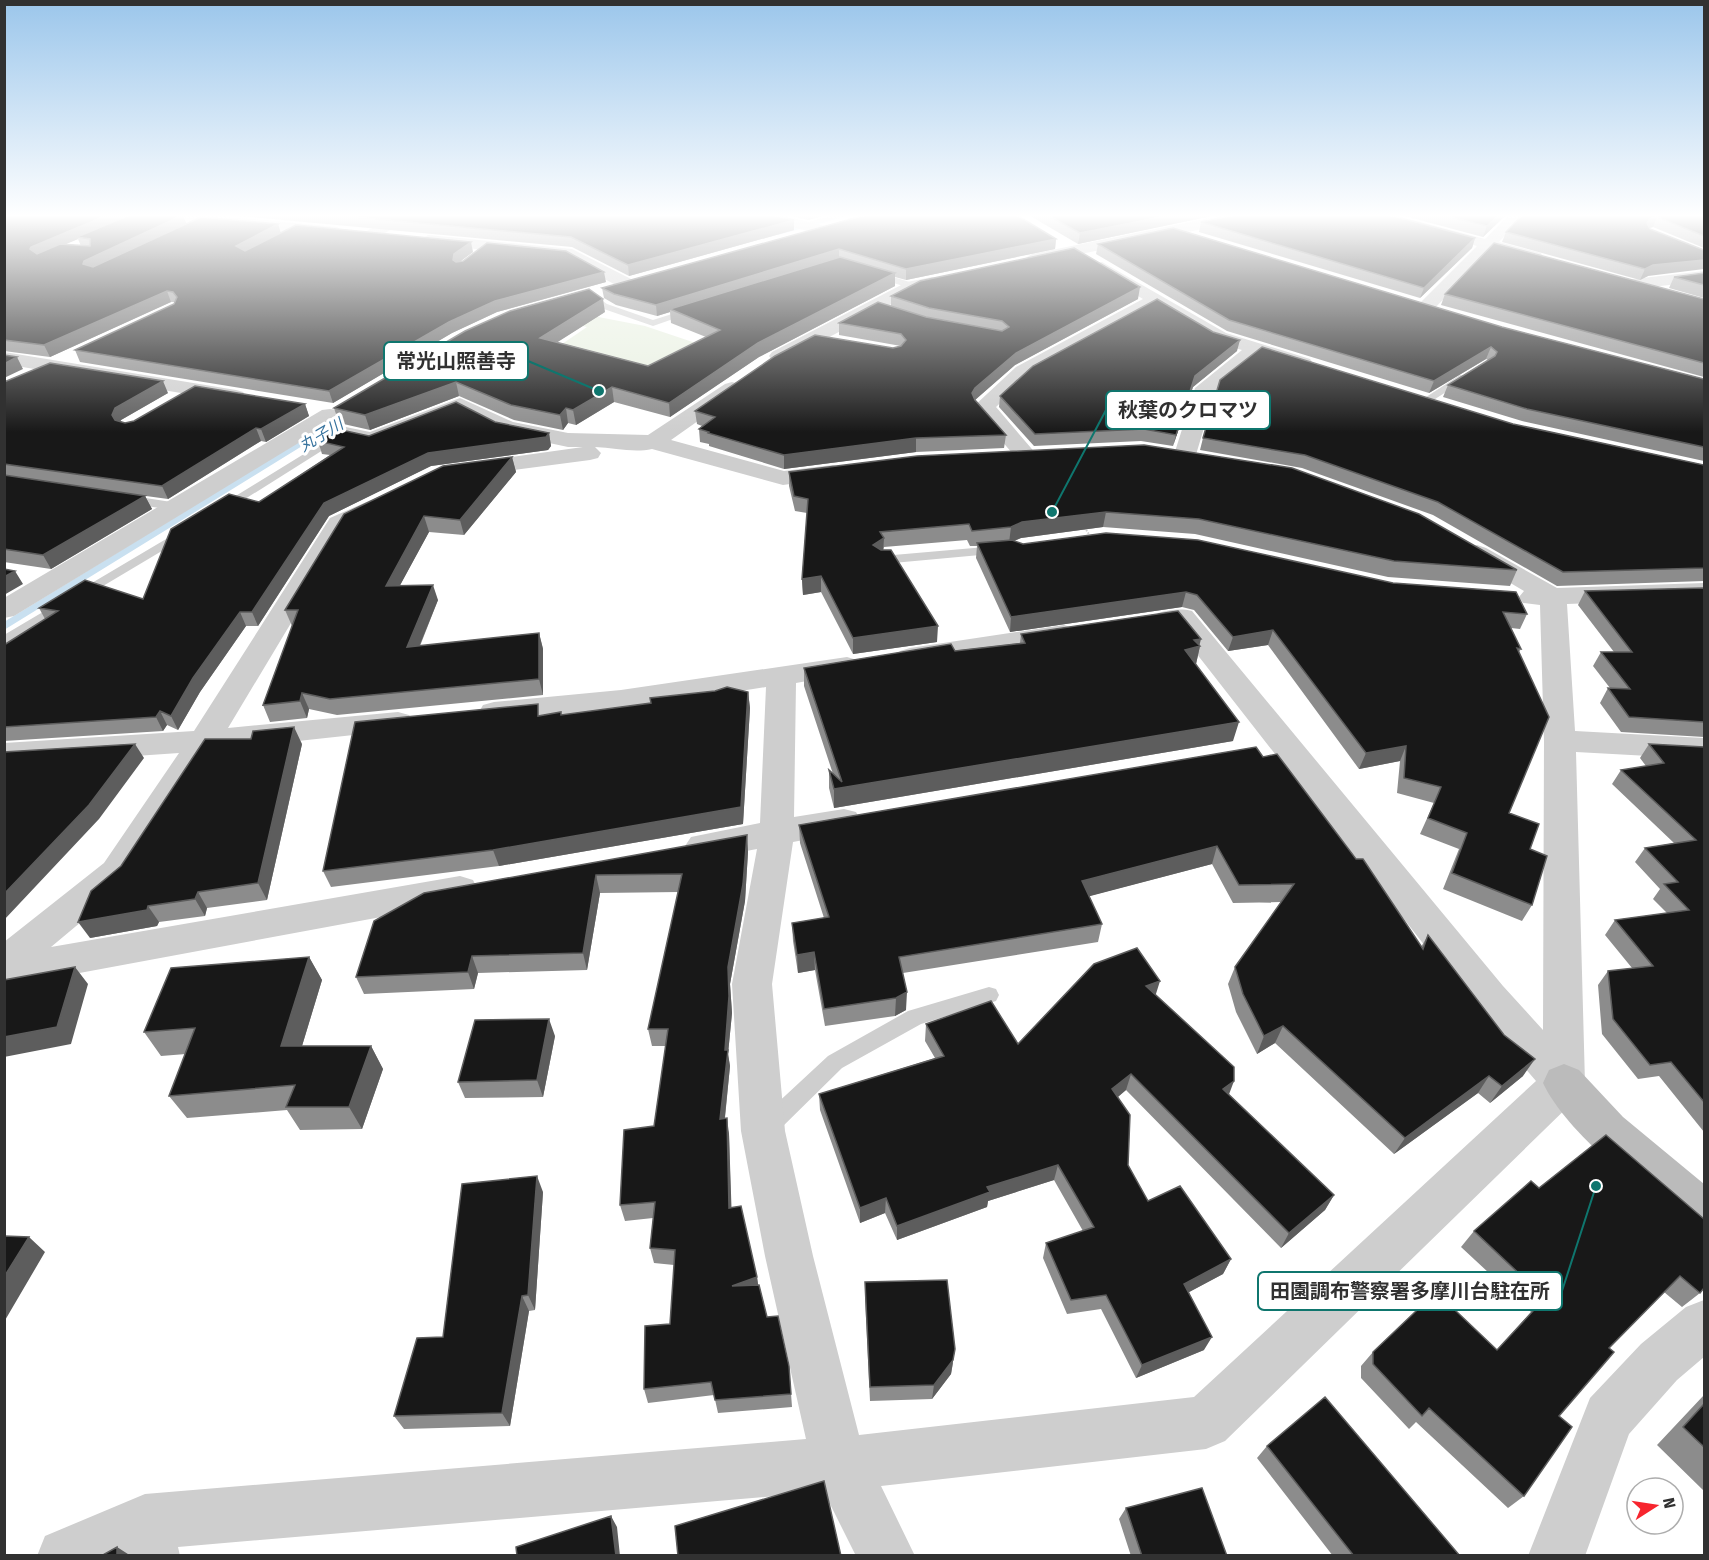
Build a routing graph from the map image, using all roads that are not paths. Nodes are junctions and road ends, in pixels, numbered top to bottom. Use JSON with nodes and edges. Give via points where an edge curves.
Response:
{"nodes":[{"id":1,"x":623,"y":287,"type":"edge"},
{"id":2,"x":912,"y":287,"type":"edge"},
{"id":3,"x":1136,"y":287,"type":"edge"},
{"id":4,"x":1446,"y":287,"type":"edge"},
{"id":5,"x":1641,"y":287,"type":"edge"},
{"id":6,"x":1674,"y":296,"type":"edge"},
{"id":7,"x":581,"y":297,"type":"joint"},
{"id":8,"x":1156,"y":299,"type":"junction"},
{"id":9,"x":1403,"y":301,"type":"edge"},
{"id":10,"x":1425,"y":308,"type":"junction"},
{"id":11,"x":697,"y":309,"type":"edge"},
{"id":12,"x":1448,"y":315,"type":"edge"},
{"id":13,"x":812,"y":339,"type":"junction"},
{"id":14,"x":847,"y":344,"type":"edge"},
{"id":15,"x":1257,"y":348,"type":"junction"},
{"id":16,"x":86,"y":351,"type":"edge"},
{"id":17,"x":4,"y":358,"type":"edge"},
{"id":18,"x":54,"y":366,"type":"junction"},
{"id":19,"x":1324,"y":369,"type":"edge"},
{"id":20,"x":1475,"y":370,"type":"edge"},
{"id":21,"x":24,"y":380,"type":"edge"},
{"id":22,"x":196,"y":389,"type":"junction"},
{"id":23,"x":1402,"y":394,"type":"edge"},
{"id":24,"x":254,"y":399,"type":"edge"},
{"id":25,"x":1425,"y":401,"type":"junction"},
{"id":26,"x":168,"y":405,"type":"edge"},
{"id":27,"x":300,"y":406,"type":"edge"},
{"id":28,"x":1448,"y":408,"type":"edge"},
{"id":29,"x":341,"y":420,"type":"junction"},
{"id":30,"x":653,"y":442,"type":"junction"},
{"id":31,"x":993,"y":457,"type":"edge"},
{"id":32,"x":1184,"y":458,"type":"edge"},
{"id":33,"x":861,"y":468,"type":"edge"},
{"id":34,"x":440,"y":473,"type":"edge"},
{"id":35,"x":399,"y":493,"type":"edge"},
{"id":36,"x":111,"y":496,"type":"edge"},
{"id":37,"x":178,"y":507,"type":"junction"},
{"id":38,"x":213,"y":514,"type":"edge"},
{"id":39,"x":192,"y":527,"type":"edge"},
{"id":40,"x":1453,"y":539,"type":"edge"},
{"id":41,"x":1010,"y":549,"type":"edge"},
{"id":42,"x":882,"y":560,"type":"edge"},
{"id":43,"x":15,"y":573,"type":"edge"},
{"id":44,"x":61,"y":581,"type":"junction"},
{"id":45,"x":89,"y":589,"type":"junction"},
{"id":46,"x":1704,"y":591,"type":"edge"},
{"id":47,"x":1503,"y":596,"type":"edge"},
{"id":48,"x":1553,"y":597,"type":"junction"},
{"id":49,"x":4,"y":610,"type":"edge"},
{"id":50,"x":1135,"y":624,"type":"edge"},
{"id":51,"x":1088,"y":631,"type":"edge"},
{"id":52,"x":4,"y":641,"type":"edge"},
{"id":53,"x":781,"y":676,"type":"junction"},
{"id":54,"x":466,"y":715,"type":"edge"},
{"id":55,"x":430,"y":718,"type":"edge"},
{"id":56,"x":204,"y":741,"type":"junction"},
{"id":57,"x":1560,"y":741,"type":"junction"},
{"id":58,"x":1286,"y":745,"type":"junction"},
{"id":59,"x":1704,"y":749,"type":"edge"},
{"id":60,"x":1251,"y":751,"type":"edge"},
{"id":61,"x":4,"y":754,"type":"edge"},
{"id":62,"x":881,"y":814,"type":"edge"},
{"id":63,"x":777,"y":832,"type":"junction"},
{"id":64,"x":672,"y":852,"type":"edge"},
{"id":65,"x":496,"y":884,"type":"edge"},
{"id":66,"x":4,"y":964,"type":"edge"},
{"id":67,"x":4,"y":971,"type":"edge"},
{"id":68,"x":990,"y":995,"type":"dead end"},
{"id":69,"x":1564,"y":1083,"type":"junction"},
{"id":70,"x":763,"y":1131,"type":"junction"},
{"id":71,"x":1704,"y":1213,"type":"edge"},
{"id":72,"x":1704,"y":1325,"type":"edge"},
{"id":73,"x":839,"y":1464,"type":"junction"},
{"id":74,"x":148,"y":1539,"type":"edge"},
{"id":75,"x":65,"y":1556,"type":"edge"},
{"id":76,"x":887,"y":1556,"type":"edge"},
{"id":77,"x":1556,"y":1556,"type":"edge"}],
"edges":[{"from":1,"to":7,"type":"street"},
{"from":2,"to":13,"type":"street","via":[[877,309]]},
{"from":3,"to":8,"type":"street"},
{"from":4,"to":10,"type":"street"},
{"from":5,"to":6,"type":"street"},
{"from":7,"to":11,"type":"lane","via":[[653,322]]},
{"from":8,"to":15,"type":"street","via":[[1220,337]]},
{"from":8,"to":31,"type":"street","via":[[1023,371],[984,407],[1038,454]]},
{"from":9,"to":10,"type":"street"},
{"from":10,"to":12,"type":"street"},
{"from":13,"to":14,"type":"street"},
{"from":13,"to":30,"type":"street","via":[[754,372]]},
{"from":15,"to":19,"type":"street"},
{"from":15,"to":32,"type":"street","via":[[1205,388]]},
{"from":16,"to":18,"type":"street"},
{"from":17,"to":18,"type":"street"},
{"from":18,"to":21,"type":"street"},
{"from":18,"to":22,"type":"street"},
{"from":20,"to":25,"type":"lane"},
{"from":22,"to":24,"type":"street"},
{"from":22,"to":26,"type":"street"},
{"from":23,"to":25,"type":"street"},
{"from":25,"to":28,"type":"street"},
{"from":27,"to":29,"type":"street"},
{"from":29,"to":30,"type":"street","via":[[372,438],[460,404],[506,427],[568,440]]},
{"from":29,"to":37,"type":"street","via":[[312,426]]},
{"from":29,"to":38,"type":"lane"},
{"from":30,"to":33,"type":"street","via":[[783,478]]},
{"from":30,"to":34,"type":"street"},
{"from":35,"to":56,"type":"street","via":[[339,523]]},
{"from":36,"to":37,"type":"lane"},
{"from":37,"to":44,"type":"street"},
{"from":39,"to":45,"type":"lane"},
{"from":40,"to":48,"type":"street"},
{"from":41,"to":42,"type":"lane"},
{"from":43,"to":44,"type":"street"},
{"from":44,"to":45,"type":"lane"},
{"from":44,"to":49,"type":"street"},
{"from":45,"to":52,"type":"lane"},
{"from":46,"to":48,"type":"street"},
{"from":47,"to":48,"type":"street"},
{"from":48,"to":57,"type":"street"},
{"from":50,"to":58,"type":"street","via":[[1182,617]]},
{"from":51,"to":53,"type":"street"},
{"from":53,"to":54,"type":"street","via":[[621,700]]},
{"from":53,"to":63,"type":"street"},
{"from":55,"to":56,"type":"street"},
{"from":56,"to":61,"type":"street"},
{"from":56,"to":66,"type":"street","via":[[117,872]]},
{"from":57,"to":59,"type":"street"},
{"from":57,"to":69,"type":"street"},
{"from":58,"to":60,"type":"street"},
{"from":58,"to":69,"type":"street","via":[[1489,998]]},
{"from":62,"to":63,"type":"street"},
{"from":63,"to":64,"type":"street"},
{"from":63,"to":70,"type":"street","via":[[752,984]]},
{"from":65,"to":67,"type":"street"},
{"from":68,"to":70,"type":"lane","via":[[915,1017],[835,1062]]},
{"from":69,"to":71,"type":"street","via":[[1606,1131]]},
{"from":69,"to":73,"type":"street","via":[[1206,1422]]},
{"from":70,"to":73,"type":"street"},
{"from":72,"to":77,"type":"street","via":[[1659,1362],[1609,1417]]},
{"from":73,"to":74,"type":"street"},
{"from":73,"to":76,"type":"street"},
{"from":74,"to":75,"type":"street"}]}
